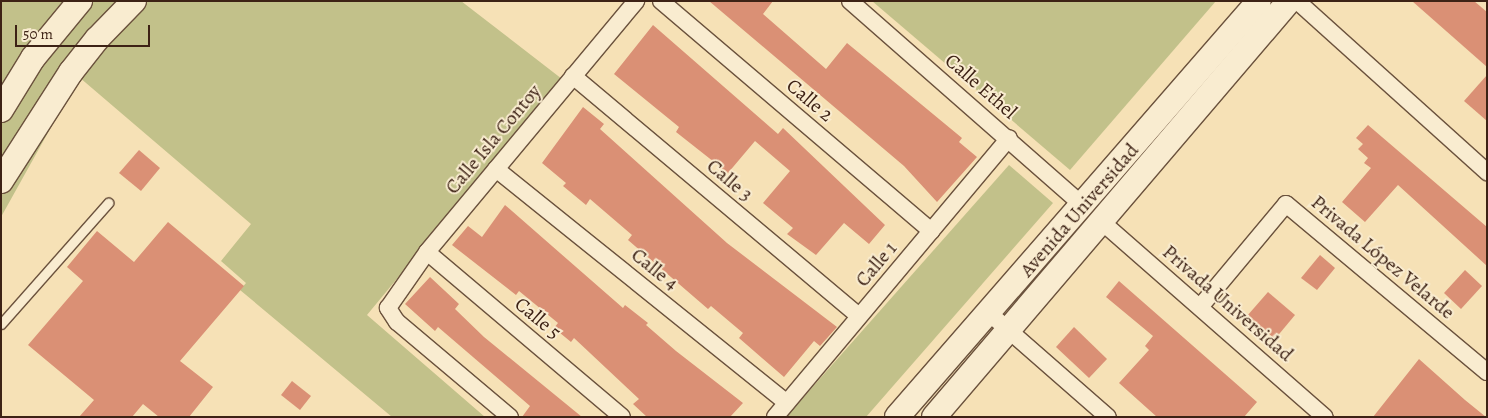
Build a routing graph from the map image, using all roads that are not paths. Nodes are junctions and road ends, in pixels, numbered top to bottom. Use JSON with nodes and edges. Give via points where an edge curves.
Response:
{"nodes":[{"id":1,"x":80,"y":1,"type":"edge"},
{"id":2,"x":134,"y":1,"type":"edge"},
{"id":3,"x":636,"y":1,"type":"edge"},
{"id":4,"x":661,"y":1,"type":"edge"},
{"id":5,"x":850,"y":1,"type":"edge"},
{"id":6,"x":1259,"y":1,"type":"edge"},
{"id":7,"x":1289,"y":1,"type":"edge"},
{"id":8,"x":1297,"y":1,"type":"edge"},
{"id":9,"x":573,"y":76,"type":"junction"},
{"id":10,"x":1,"y":110,"type":"edge"},
{"id":11,"x":1009,"y":138,"type":"junction"},
{"id":12,"x":1137,"y":143,"type":"junction"},
{"id":13,"x":1154,"y":160,"type":"junction"},
{"id":14,"x":496,"y":169,"type":"junction"},
{"id":15,"x":1487,"y":172,"type":"edge"},
{"id":16,"x":1,"y":181,"type":"edge"},
{"id":17,"x":108,"y":203,"type":"dead end"},
{"id":18,"x":1082,"y":206,"type":"junction"},
{"id":19,"x":1102,"y":222,"type":"junction"},
{"id":20,"x":931,"y":231,"type":"junction"},
{"id":21,"x":427,"y":252,"type":"junction"},
{"id":22,"x":1200,"y":308,"type":"junction"},
{"id":23,"x":989,"y":313,"type":"junction"},
{"id":24,"x":860,"y":316,"type":"junction"},
{"id":25,"x":1,"y":324,"type":"edge"},
{"id":26,"x":1008,"y":330,"type":"junction"},
{"id":27,"x":1487,"y":372,"type":"edge"},
{"id":28,"x":787,"y":403,"type":"junction"},
{"id":29,"x":510,"y":417,"type":"edge"},
{"id":30,"x":622,"y":417,"type":"edge"},
{"id":31,"x":775,"y":417,"type":"edge"},
{"id":32,"x":897,"y":417,"type":"edge"},
{"id":33,"x":934,"y":417,"type":"edge"},
{"id":34,"x":1108,"y":417,"type":"edge"},
{"id":35,"x":1326,"y":417,"type":"edge"}],
"edges":[{"from":1,"to":10,"type":"main road","via":[[33,58]]},
{"from":2,"to":16,"type":"main road","via":[[96,39],[71,72]]},
{"from":3,"to":9,"type":"street","name":"Calle Isla Contoy"},
{"from":4,"to":20,"type":"street","name":"Calle 2"},
{"from":5,"to":11,"type":"street","name":"Calle Ethel"},
{"from":6,"to":12,"type":"main road","name":"Avenida Universidad"},
{"from":7,"to":13,"type":"main road","name":"Avenida Universidad"},
{"from":8,"to":15,"type":"street"},
{"from":9,"to":14,"type":"street","name":"Calle Isla Contoy"},
{"from":9,"to":24,"type":"street","name":"Calle 3"},
{"from":11,"to":18,"type":"street","name":"Calle Ethel"},
{"from":11,"to":20,"type":"street","name":"Calle 1"},
{"from":12,"to":13,"type":"street"},
{"from":12,"to":18,"type":"main road","name":"Avenida Universidad"},
{"from":13,"to":19,"type":"main road","name":"Avenida Universidad"},
{"from":14,"to":21,"type":"street","name":"Calle Isla Contoy"},
{"from":14,"to":28,"type":"street","name":"Calle 4"},
{"from":17,"to":25,"type":"lane"},
{"from":18,"to":23,"type":"main road","name":"Avenida Universidad"},
{"from":19,"to":22,"type":"street","name":"Privada Universidad"},
{"from":19,"to":26,"type":"main road","name":"Avenida Universidad"},
{"from":20,"to":24,"type":"street","name":"Calle 1"},
{"from":21,"to":29,"type":"street","name":"Calle Isla Contoy","via":[[388,308],[397,322]]},
{"from":21,"to":30,"type":"street","name":"Calle 5"},
{"from":22,"to":27,"type":"street","name":"Privada López Velarde","via":[[1286,204]]},
{"from":22,"to":35,"type":"street","name":"Privada Universidad"},
{"from":23,"to":26,"type":"street"},
{"from":23,"to":32,"type":"main road","name":"Avenida Universidad"},
{"from":24,"to":28,"type":"street","name":"Calle 1"},
{"from":26,"to":33,"type":"main road","name":"Avenida Universidad"},
{"from":26,"to":34,"type":"street"},
{"from":28,"to":31,"type":"street","name":"Calle 1"}]}
